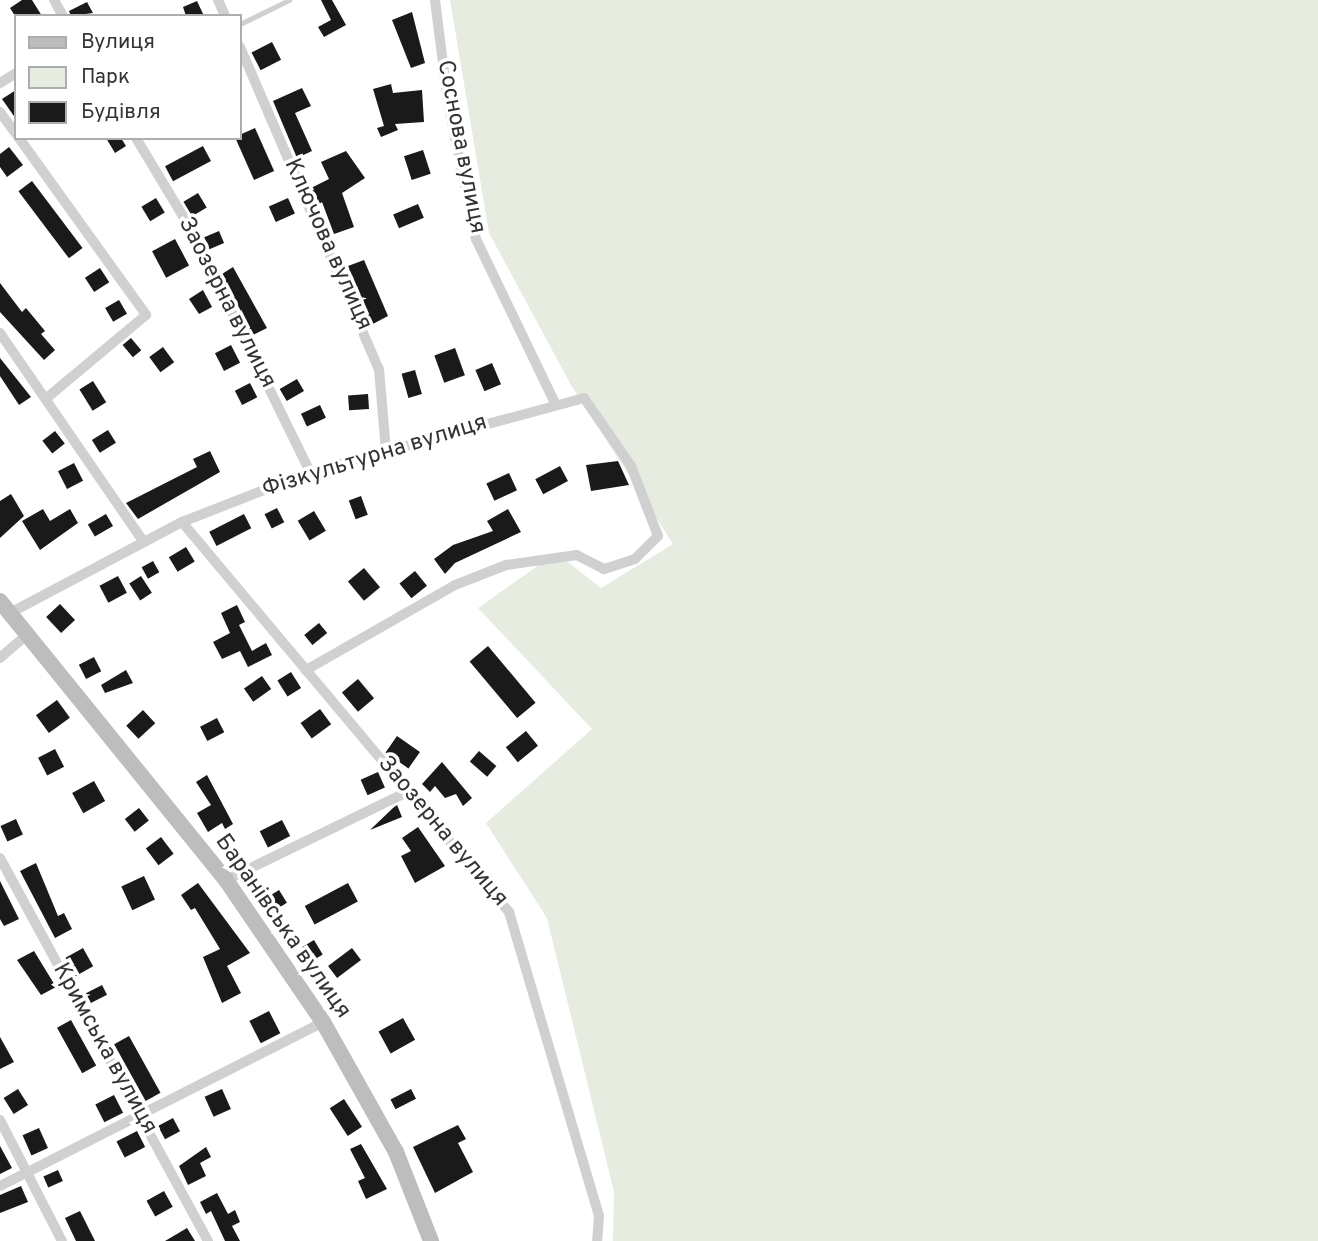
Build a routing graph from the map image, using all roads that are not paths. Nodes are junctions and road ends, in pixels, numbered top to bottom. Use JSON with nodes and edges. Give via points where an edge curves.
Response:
{"nodes":[{"id":1,"x":289,"y":0,"type":"edge"},
{"id":2,"x":435,"y":0,"type":"edge"},
{"id":3,"x":242,"y":23,"type":"edge"},
{"id":4,"x":242,"y":52,"type":"edge"},
{"id":5,"x":0,"y":112,"type":"edge"},
{"id":6,"x":14,"y":132,"type":"edge"},
{"id":7,"x":20,"y":140,"type":"edge"},
{"id":8,"x":137,"y":140,"type":"edge"},
{"id":9,"x":0,"y":332,"type":"edge"},
{"id":10,"x":48,"y":397,"type":"junction"},
{"id":11,"x":555,"y":403,"type":"junction"},
{"id":12,"x":386,"y":450,"type":"junction"},
{"id":13,"x":310,"y":472,"type":"junction"},
{"id":14,"x":182,"y":522,"type":"junction"},
{"id":15,"x":143,"y":541,"type":"junction"},
{"id":16,"x":5,"y":607,"type":"edge"},
{"id":17,"x":28,"y":634,"type":"junction"},
{"id":18,"x":0,"y":658,"type":"edge"},
{"id":19,"x":306,"y":670,"type":"junction"},
{"id":20,"x":409,"y":791,"type":"junction"},
{"id":21,"x":0,"y":858,"type":"edge"},
{"id":22,"x":226,"y":880,"type":"junction"},
{"id":23,"x":323,"y":1022,"type":"junction"},
{"id":24,"x":142,"y":1118,"type":"junction"},
{"id":25,"x":0,"y":1120,"type":"edge"},
{"id":26,"x":27,"y":1173,"type":"junction"},
{"id":27,"x":0,"y":1186,"type":"edge"},
{"id":28,"x":62,"y":1241,"type":"edge"},
{"id":29,"x":208,"y":1241,"type":"edge"},
{"id":30,"x":430,"y":1241,"type":"edge"},
{"id":31,"x":597,"y":1241,"type":"edge"}],
"edges":[{"from":1,"to":3,"type":"lane"},
{"from":2,"to":11,"type":"street","name":"Соснова вулиця","via":[[448,103],[476,239]]},
{"from":4,"to":12,"type":"street","name":"Ключова вулиця","via":[[379,369]]},
{"from":5,"to":6,"type":"street"},
{"from":7,"to":10,"type":"street","via":[[146,315]]},
{"from":8,"to":13,"type":"street","name":"Заозерна вулиця","via":[[194,233]]},
{"from":9,"to":10,"type":"street"},
{"from":10,"to":15,"type":"street"},
{"from":11,"to":12,"type":"street","name":"Фізкультурна вулиця"},
{"from":11,"to":19,"type":"street","name":"Фізкультурна вулиця","via":[[583,398],[631,466],[658,536],[635,559],[604,569],[577,555],[506,565],[455,585]]},
{"from":12,"to":13,"type":"street","name":"Фізкультурна вулиця"},
{"from":13,"to":14,"type":"street","name":"Фізкультурна вулиця"},
{"from":14,"to":15,"type":"street","name":"Фізкультурна вулиця"},
{"from":14,"to":19,"type":"street","name":"Заозерна вулиця"},
{"from":15,"to":16,"type":"street","name":"Фізкультурна вулиця"},
{"from":16,"to":17,"type":"main road","name":"Баранівська вулиця"},
{"from":17,"to":18,"type":"street"},
{"from":17,"to":22,"type":"main road","name":"Баранівська вулиця"},
{"from":19,"to":20,"type":"street","name":"Заозерна вулиця"},
{"from":20,"to":22,"type":"street"},
{"from":20,"to":31,"type":"street","name":"Заозерна вулиця","via":[[509,912],[599,1215]]},
{"from":21,"to":24,"type":"street","name":"Кримська вулиця"},
{"from":22,"to":23,"type":"main road","name":"Баранівська вулиця"},
{"from":23,"to":24,"type":"street"},
{"from":23,"to":30,"type":"main road","name":"Баранівська вулиця","via":[[396,1152]]},
{"from":24,"to":26,"type":"street"},
{"from":24,"to":29,"type":"street","name":"Кримська вулиця"},
{"from":25,"to":26,"type":"street"},
{"from":26,"to":27,"type":"street"},
{"from":26,"to":28,"type":"street"}]}
